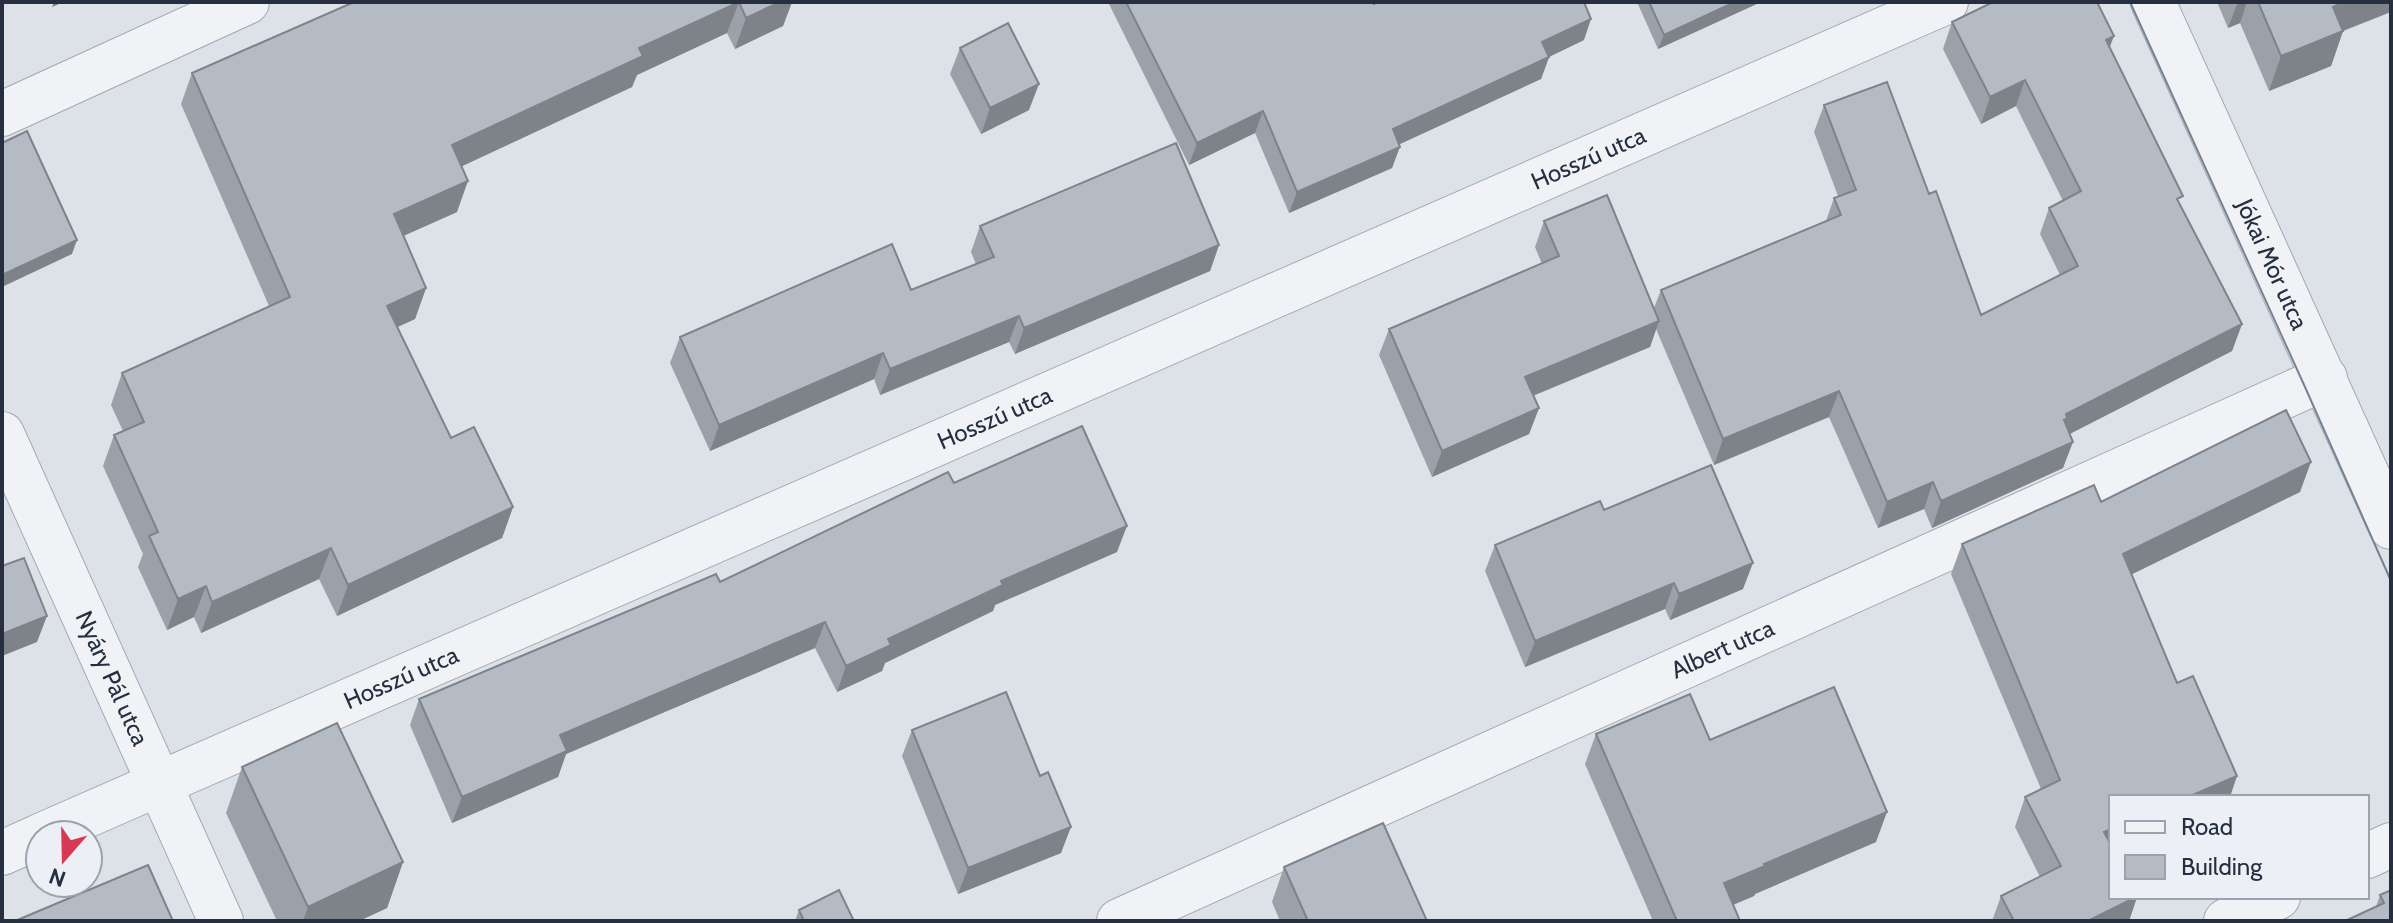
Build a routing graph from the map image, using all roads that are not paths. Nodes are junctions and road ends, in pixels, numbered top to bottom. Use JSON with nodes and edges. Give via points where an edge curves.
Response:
{"nodes":[{"id":1,"x":247,"y":2,"type":"edge"},
{"id":2,"x":1946,"y":2,"type":"edge"},
{"id":3,"x":2153,"y":2,"type":"edge"},
{"id":4,"x":2,"y":114,"type":"edge"},
{"id":5,"x":2325,"y":378,"type":"junction"},
{"id":6,"x":2,"y":434,"type":"edge"},
{"id":7,"x":2387,"y":506,"type":"edge"},
{"id":8,"x":159,"y":782,"type":"junction"},
{"id":9,"x":77,"y":819,"type":"edge"},
{"id":10,"x":24,"y":843,"type":"edge"},
{"id":11,"x":2391,"y":845,"type":"edge"},
{"id":12,"x":2,"y":853,"type":"edge"},
{"id":13,"x":2369,"y":855,"type":"edge"},
{"id":14,"x":2274,"y":899,"type":"edge"},
{"id":15,"x":221,"y":921,"type":"edge"},
{"id":16,"x":1119,"y":921,"type":"edge"},
{"id":17,"x":2226,"y":921,"type":"edge"}],
"edges":[{"from":1,"to":4,"type":"street"},
{"from":2,"to":8,"type":"street","name":"Hosszú utca"},
{"from":3,"to":5,"type":"street","name":"Jókai Mór utca"},
{"from":5,"to":7,"type":"street","name":"Jókai Mór utca"},
{"from":5,"to":16,"type":"street","name":"Albert utca"},
{"from":6,"to":8,"type":"street","name":"Nyáry Pál utca"},
{"from":8,"to":9,"type":"street","name":"Hosszú utca"},
{"from":8,"to":15,"type":"street","name":"Nyáry Pál utca"},
{"from":10,"to":12,"type":"street","name":"Hosszú utca"},
{"from":11,"to":13,"type":"street"},
{"from":14,"to":17,"type":"street"}]}
